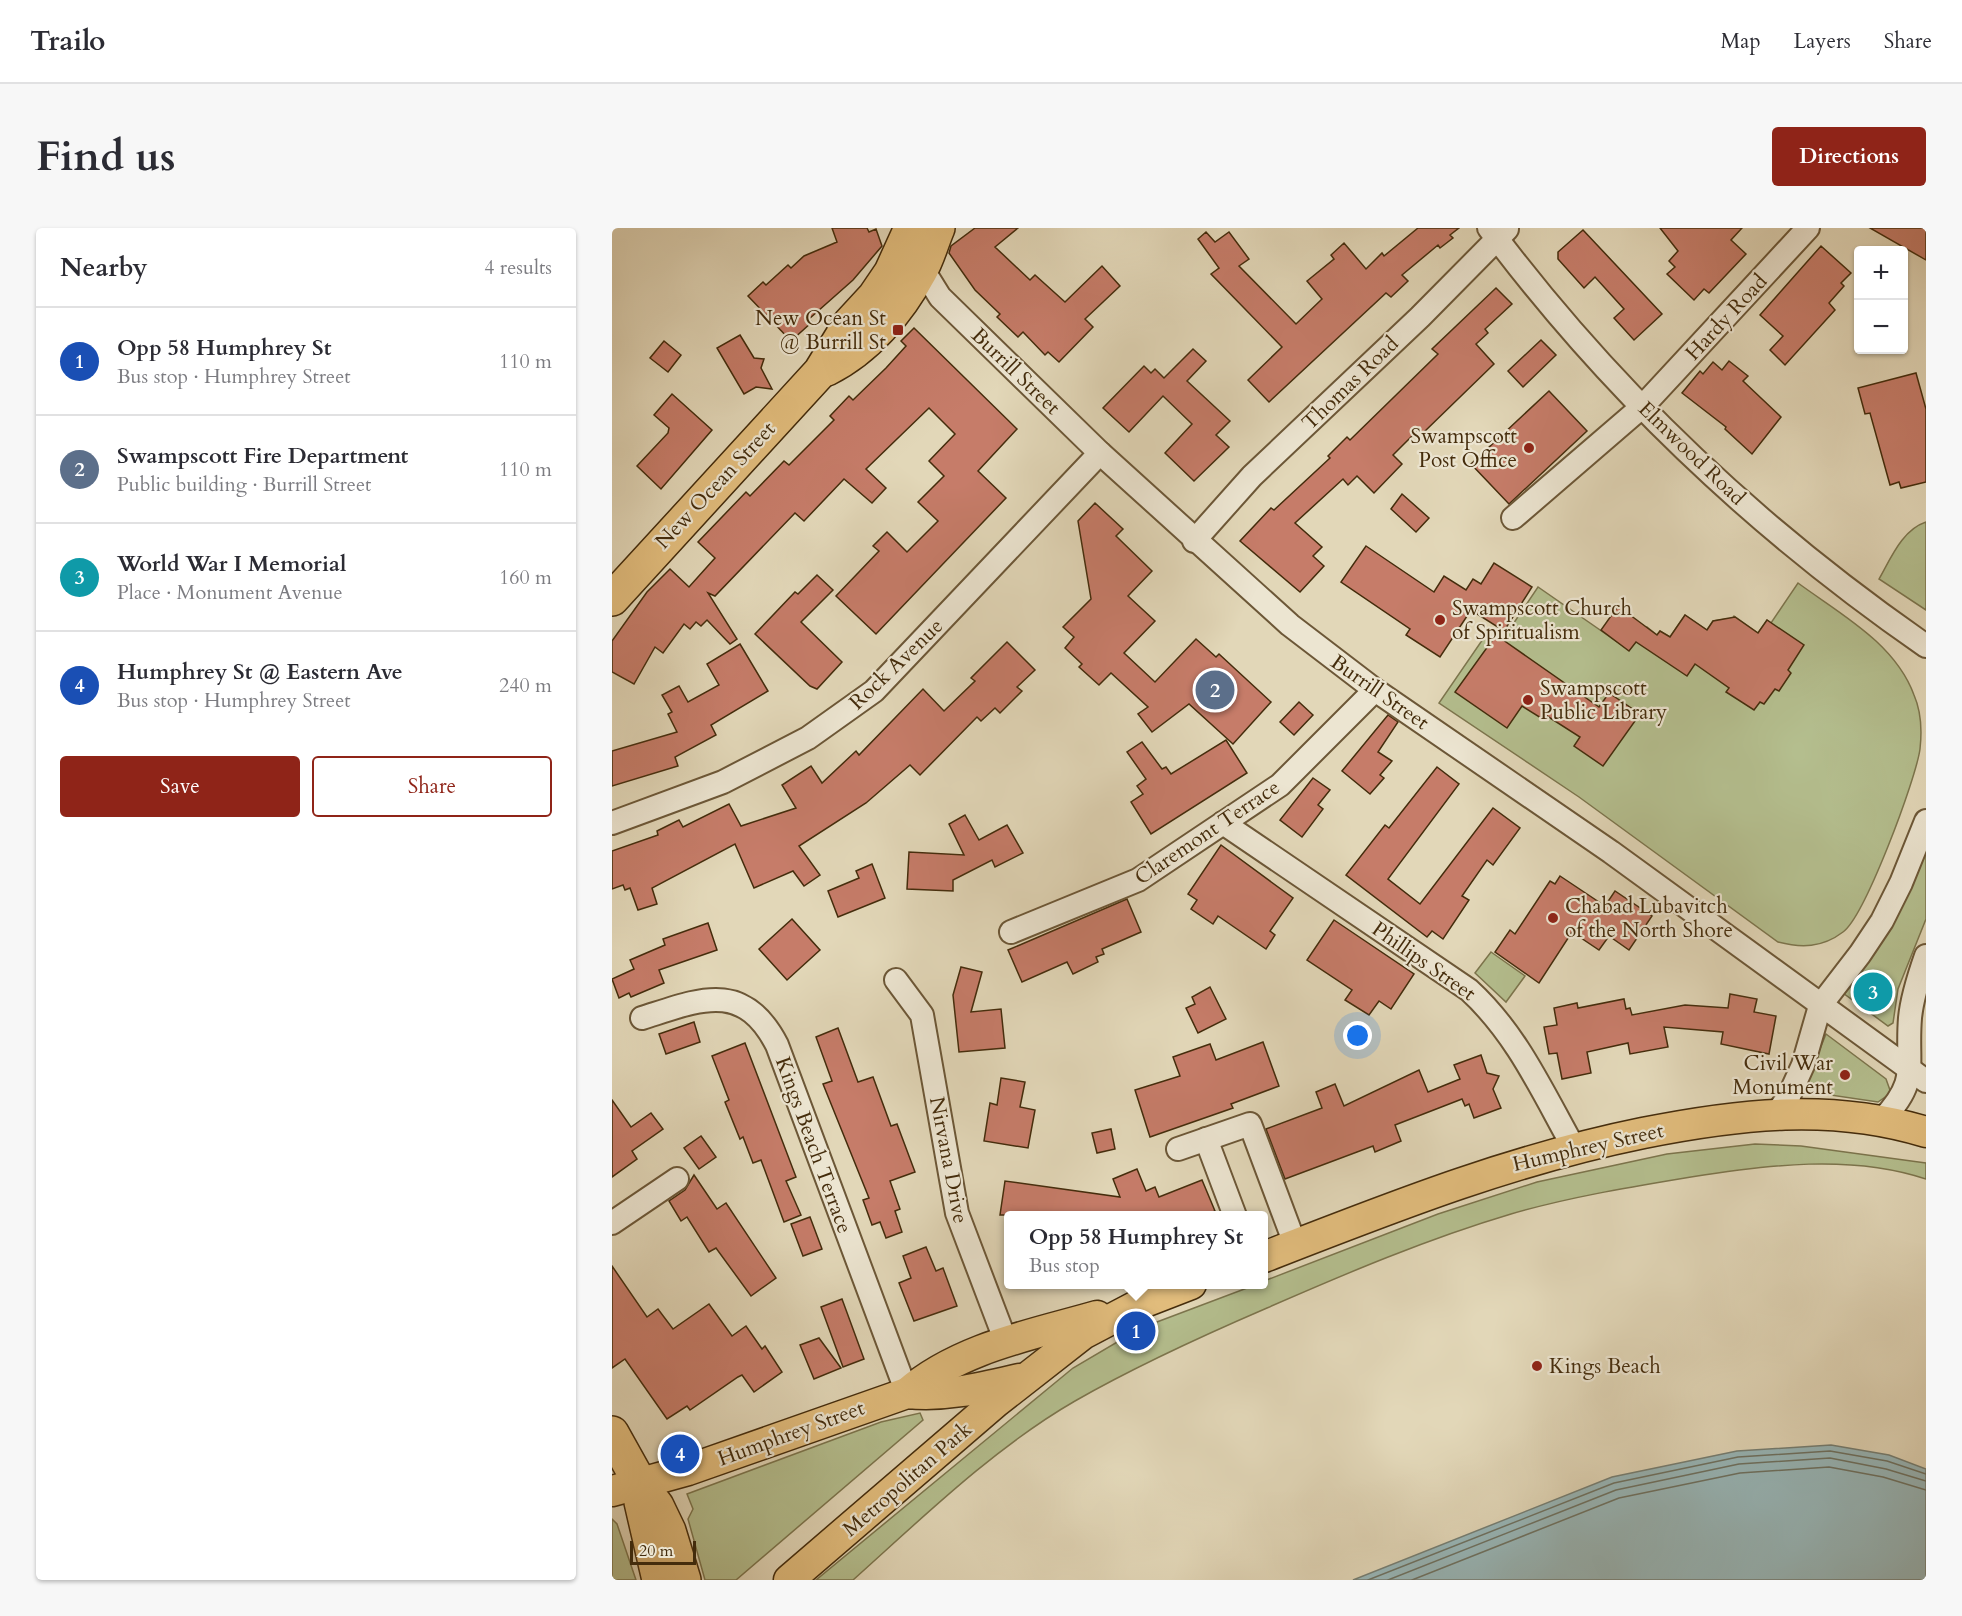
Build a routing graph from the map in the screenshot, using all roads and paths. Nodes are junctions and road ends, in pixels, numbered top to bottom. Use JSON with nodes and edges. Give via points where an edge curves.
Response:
{"nodes":[{"id":1,"x":938,"y":228,"type":"edge"},
{"id":2,"x":1808,"y":228,"type":"edge"},
{"id":3,"x":907,"y":231,"type":"edge"},
{"id":4,"x":1498,"y":231,"type":"edge"},
{"id":5,"x":921,"y":270,"type":"junction"},
{"id":6,"x":820,"y":372,"type":"junction"},
{"id":7,"x":1643,"y":406,"type":"junction"},
{"id":8,"x":1100,"y":453,"type":"junction"},
{"id":9,"x":1513,"y":518,"type":"dead end"},
{"id":10,"x":1194,"y":541,"type":"junction"},
{"id":11,"x":612,"y":599,"type":"edge"},
{"id":12,"x":1926,"y":646,"type":"edge"},
{"id":13,"x":1375,"y":690,"type":"junction"},
{"id":14,"x":1926,"y":821,"type":"edge"},
{"id":15,"x":612,"y":823,"type":"edge"},
{"id":16,"x":1224,"y":823,"type":"junction"},
{"id":17,"x":1011,"y":932,"type":"dead end"},
{"id":18,"x":1926,"y":956,"type":"edge"},
{"id":19,"x":896,"y":980,"type":"dead end"},
{"id":20,"x":1820,"y":1006,"type":"junction"},
{"id":21,"x":642,"y":1018,"type":"dead end"},
{"id":22,"x":1918,"y":1076,"type":"edge"},
{"id":23,"x":1777,"y":1113,"type":"junction"},
{"id":24,"x":1882,"y":1120,"type":"junction"},
{"id":25,"x":1926,"y":1132,"type":"edge"},
{"id":26,"x":1206,"y":1139,"type":"junction"},
{"id":27,"x":1574,"y":1148,"type":"junction"},
{"id":28,"x":1178,"y":1149,"type":"dead end"},
{"id":29,"x":677,"y":1179,"type":"dead end"},
{"id":30,"x":1233,"y":1211,"type":"edge"},
{"id":31,"x":612,"y":1223,"type":"edge"},
{"id":32,"x":1295,"y":1244,"type":"junction"},
{"id":33,"x":1268,"y":1255,"type":"edge"},
{"id":34,"x":1178,"y":1289,"type":"edge"},
{"id":35,"x":1143,"y":1303,"type":"junction"},
{"id":36,"x":1006,"y":1342,"type":"junction"},
{"id":37,"x":1025,"y":1378,"type":"junction"},
{"id":38,"x":907,"y":1394,"type":"junction"},
{"id":39,"x":612,"y":1433,"type":"edge"},
{"id":40,"x":626,"y":1488,"type":"edge"},
{"id":41,"x":659,"y":1580,"type":"edge"},
{"id":42,"x":684,"y":1580,"type":"edge"},
{"id":43,"x":789,"y":1580,"type":"edge"}],
"edges":[{"from":1,"to":5,"type":"highway","name":"New Ocean Street"},
{"from":2,"to":7,"type":"street","name":"Hardy Road"},
{"from":3,"to":5,"type":"street","name":"Burrill Street"},
{"from":3,"to":6,"type":"highway","name":"New Ocean Street","via":[[891,272],[850,323]]},
{"from":4,"to":7,"type":"street","name":"Elmwood Road","via":[[1584,344]]},
{"from":4,"to":10,"type":"street","name":"Thomas Road","via":[[1420,317],[1252,476]]},
{"from":5,"to":6,"type":"highway","name":"New Ocean Street","via":[[891,315],[866,343],[848,358]]},
{"from":5,"to":8,"type":"street","name":"Burrill Street","via":[[939,297]]},
{"from":6,"to":11,"type":"highway","name":"New Ocean Street"},
{"from":7,"to":9,"type":"street","name":"Hardy Road"},
{"from":7,"to":12,"type":"street","name":"Elmwood Road","via":[[1796,549]]},
{"from":8,"to":10,"type":"street","name":"Burrill Street"},
{"from":8,"to":15,"type":"street","name":"Rock Avenue","via":[[874,691],[808,738],[723,782]]},
{"from":10,"to":13,"type":"street","name":"Burrill Street","via":[[1290,625]]},
{"from":13,"to":16,"type":"street","name":"Claremont Terrace","via":[[1280,785]]},
{"from":13,"to":20,"type":"street","name":"Burrill Street","via":[[1602,846]]},
{"from":14,"to":20,"type":"street","via":[[1882,921]]},
{"from":16,"to":17,"type":"street","name":"Claremont Terrace","via":[[1138,880]]},
{"from":16,"to":27,"type":"street","name":"Phillips Street","via":[[1469,990],[1510,1034]]},
{"from":18,"to":22,"type":"street","via":[[1910,1019]]},
{"from":19,"to":36,"type":"street","name":"Nirvana Drive","via":[[922,1015],[957,1213]]},
{"from":20,"to":22,"type":"street","name":"Burrill Street"},
{"from":20,"to":23,"type":"street","via":[[1803,1065]]},
{"from":21,"to":38,"type":"street","name":"Kings Beach Terrace","via":[[717,998],[754,1011],[768,1026]]},
{"from":22,"to":24,"type":"street"},
{"from":23,"to":24,"type":"main road","name":"Humphrey Street"},
{"from":23,"to":27,"type":"main road","name":"Humphrey Street","via":[[1714,1119]]},
{"from":24,"to":25,"type":"main road","name":"Humphrey Street"},
{"from":26,"to":28,"type":"street"},
{"from":26,"to":30,"type":"street"},
{"from":26,"to":32,"type":"street","via":[[1250,1124]]},
{"from":27,"to":32,"type":"main road","name":"Humphrey Street","via":[[1490,1172]]},
{"from":29,"to":31,"type":"street"},
{"from":32,"to":33,"type":"main road","name":"Humphrey Street"},
{"from":34,"to":35,"type":"main road","name":"Humphrey Street"},
{"from":35,"to":36,"type":"main road","name":"Humphrey Street"},
{"from":35,"to":37,"type":"main road","name":"Humphrey Street","via":[[1083,1334]]},
{"from":36,"to":38,"type":"main road","name":"Humphrey Street","via":[[929,1374]]},
{"from":37,"to":38,"type":"main road","name":"Humphrey Street","via":[[962,1393]]},
{"from":37,"to":43,"type":"main road","name":"Metropolitan Park"},
{"from":38,"to":40,"type":"main road","name":"Humphrey Street"},
{"from":39,"to":40,"type":"highway"},
{"from":40,"to":41,"type":"highway","via":[[641,1507]]},
{"from":40,"to":42,"type":"highway","via":[[657,1506]]}]}
